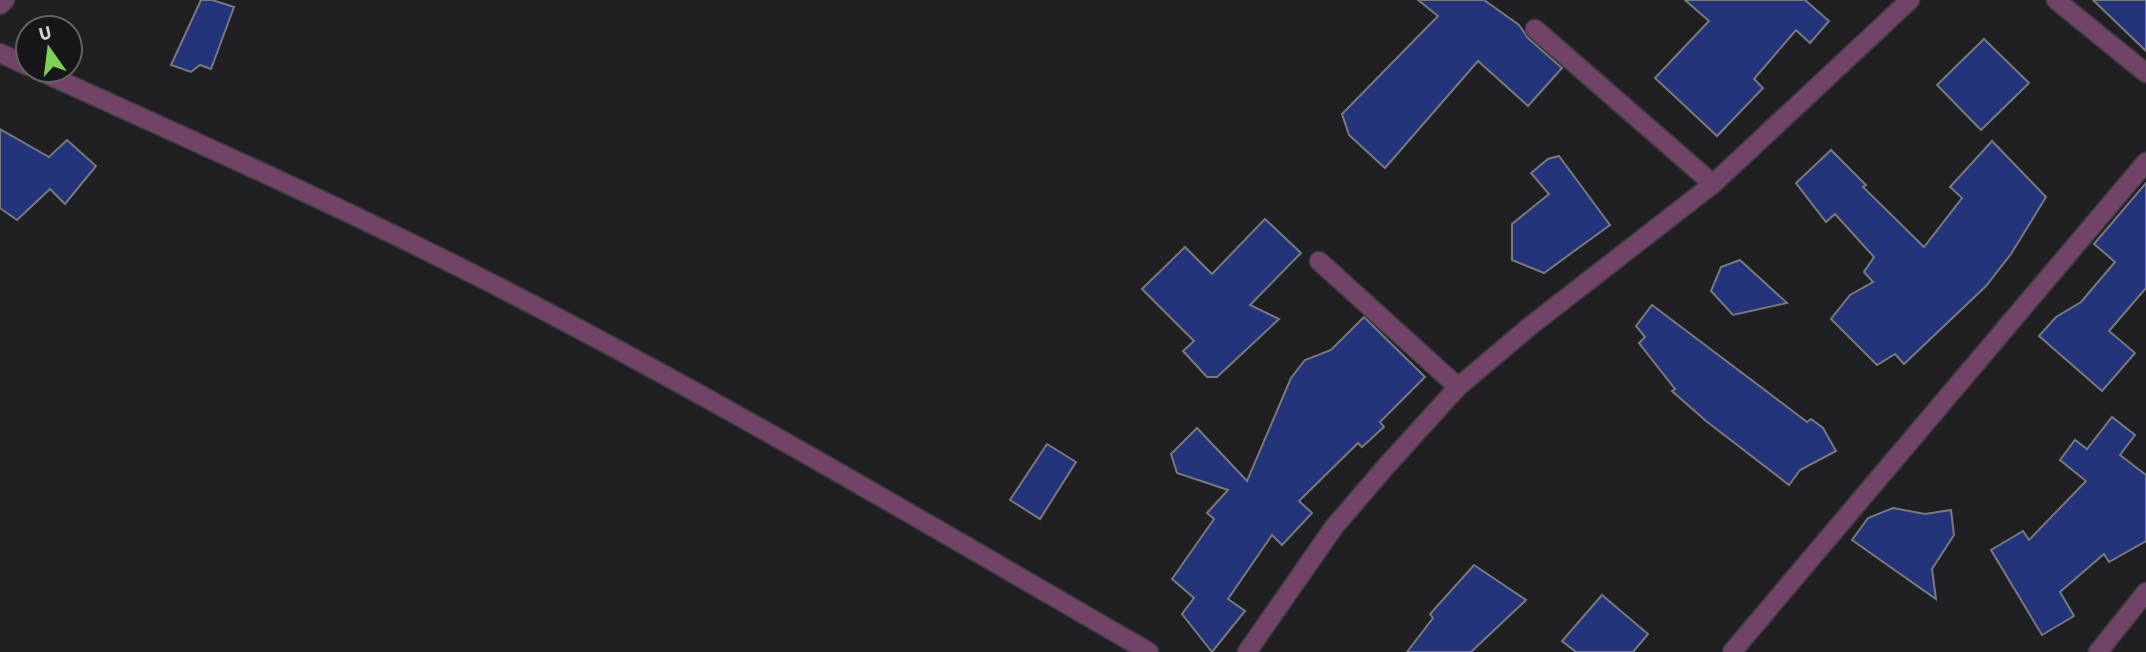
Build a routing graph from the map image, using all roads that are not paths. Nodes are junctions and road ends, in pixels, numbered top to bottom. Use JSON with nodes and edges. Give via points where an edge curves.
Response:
{"nodes":[{"id":1,"x":5,"y":0,"type":"edge"},
{"id":2,"x":1910,"y":0,"type":"edge"},
{"id":3,"x":2056,"y":0,"type":"edge"},
{"id":4,"x":0,"y":5,"type":"edge"},
{"id":5,"x":1535,"y":29,"type":"dead end"},
{"id":6,"x":2146,"y":73,"type":"edge"},
{"id":7,"x":68,"y":84,"type":"edge"},
{"id":8,"x":2146,"y":162,"type":"edge"},
{"id":9,"x":1713,"y":184,"type":"junction"},
{"id":10,"x":1319,"y":261,"type":"dead end"},
{"id":11,"x":1458,"y":387,"type":"junction"},
{"id":12,"x":2146,"y":592,"type":"edge"},
{"id":13,"x":1150,"y":652,"type":"edge"},
{"id":14,"x":1247,"y":652,"type":"edge"},
{"id":15,"x":1732,"y":652,"type":"edge"},
{"id":16,"x":2098,"y":652,"type":"edge"}],
"edges":[{"from":1,"to":4,"type":"street"},
{"from":2,"to":9,"type":"street"},
{"from":3,"to":6,"type":"street"},
{"from":5,"to":9,"type":"street"},
{"from":7,"to":13,"type":"street","via":[[256,169],[489,283],[719,404]]},
{"from":8,"to":15,"type":"street"},
{"from":9,"to":11,"type":"street"},
{"from":10,"to":11,"type":"street"},
{"from":11,"to":14,"type":"street","via":[[1334,527]]},
{"from":12,"to":16,"type":"street"}]}
